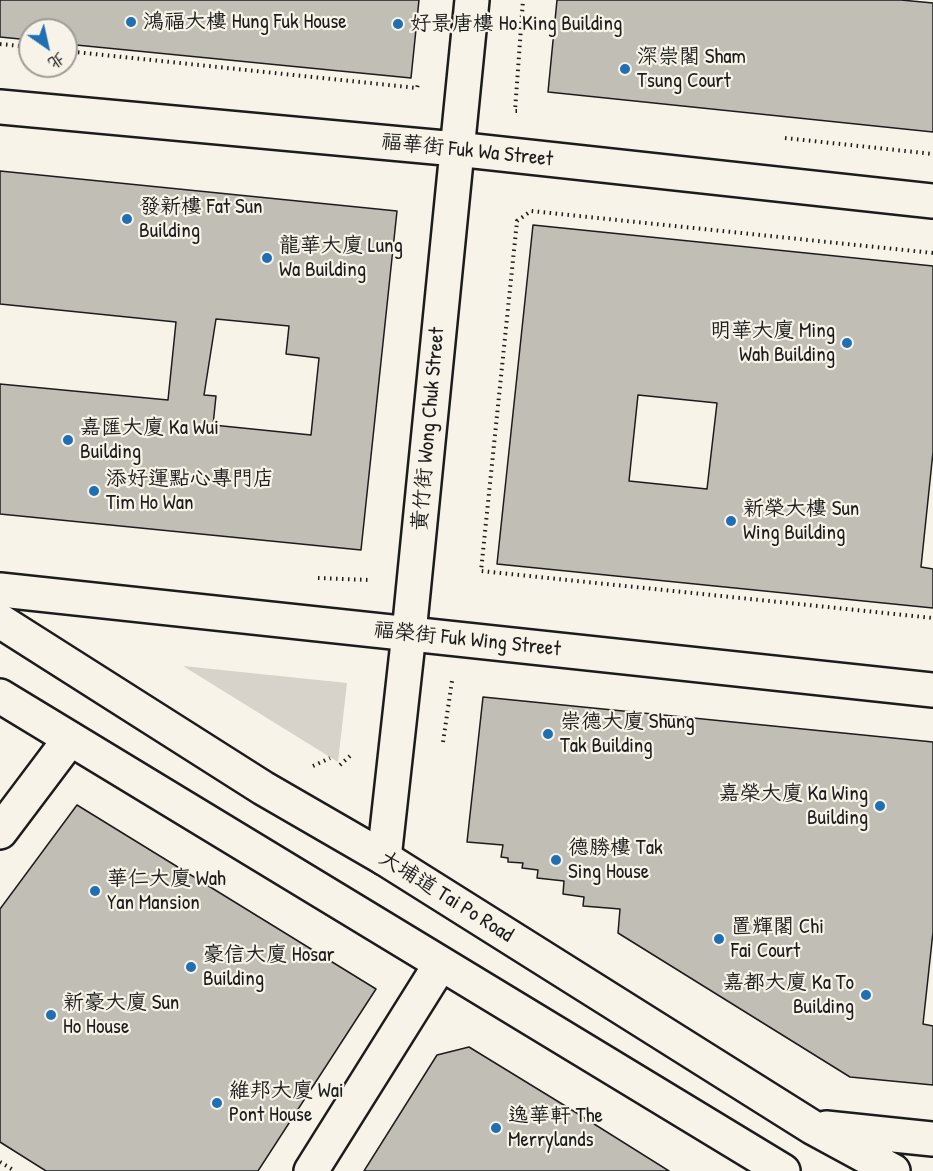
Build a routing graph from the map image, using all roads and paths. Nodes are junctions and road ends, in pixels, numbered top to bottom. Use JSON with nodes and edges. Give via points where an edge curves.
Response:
{"nodes":[{"id":1,"x":472,"y":0,"type":"edge"},
{"id":2,"x":523,"y":0,"type":"edge"},
{"id":3,"x":0,"y":44,"type":"edge"},
{"id":4,"x":18,"y":46,"type":"edge"},
{"id":5,"x":78,"y":52,"type":"edge"},
{"id":6,"x":418,"y":77,"type":"dead end"},
{"id":7,"x":0,"y":107,"type":"edge"},
{"id":8,"x":526,"y":112,"type":"dead end"},
{"id":9,"x":782,"y":138,"type":"dead end"},
{"id":10,"x":456,"y":149,"type":"junction"},
{"id":11,"x":933,"y":154,"type":"edge"},
{"id":12,"x":933,"y":201,"type":"edge"},
{"id":13,"x":933,"y":253,"type":"edge"},
{"id":14,"x":317,"y":578,"type":"dead end"},
{"id":15,"x":376,"y":580,"type":"dead end"},
{"id":16,"x":0,"y":590,"type":"edge"},
{"id":17,"x":933,"y":618,"type":"edge"},
{"id":18,"x":0,"y":621,"type":"edge"},
{"id":19,"x":409,"y":633,"type":"junction"},
{"id":20,"x":464,"y":680,"type":"dead end"},
{"id":21,"x":933,"y":690,"type":"edge"},
{"id":22,"x":0,"y":696,"type":"edge"},
{"id":23,"x":70,"y":740,"type":"junction"},
{"id":24,"x":443,"y":747,"type":"dead end"},
{"id":25,"x":354,"y":752,"type":"dead end"},
{"id":26,"x":330,"y":758,"type":"dead end"},
{"id":27,"x":340,"y":765,"type":"dead end"},
{"id":28,"x":311,"y":767,"type":"dead end"},
{"id":29,"x":0,"y":832,"type":"edge"},
{"id":30,"x":384,"y":858,"type":"junction"},
{"id":31,"x":440,"y":965,"type":"junction"},
{"id":32,"x":813,"y":1127,"type":"junction"},
{"id":33,"x":933,"y":1139,"type":"edge"},
{"id":34,"x":0,"y":1162,"type":"edge"},
{"id":35,"x":15,"y":1171,"type":"edge"},
{"id":36,"x":311,"y":1171,"type":"edge"},
{"id":37,"x":783,"y":1171,"type":"edge"},
{"id":38,"x":893,"y":1171,"type":"edge"}],
"edges":[{"from":1,"to":10,"type":"street","name":"黃竹街 Wong Chuk Street"},
{"from":2,"to":8,"type":"path","via":[[515,111]]},
{"from":3,"to":4,"type":"path"},
{"from":5,"to":6,"type":"path","via":[[417,88]]},
{"from":7,"to":10,"type":"street","name":"福華街 Fuk Wa Street"},
{"from":9,"to":11,"type":"path"},
{"from":10,"to":12,"type":"street","name":"福華街 Fuk Wa Street"},
{"from":10,"to":19,"type":"street","name":"黃竹街 Wong Chuk Street"},
{"from":13,"to":17,"type":"path","via":[[531,211],[517,221],[481,571]]},
{"from":14,"to":15,"type":"path"},
{"from":16,"to":19,"type":"street","name":"福榮街 Fuk Wing Street"},
{"from":18,"to":30,"type":"street","name":"大埔道 Tai Po Road","via":[[264,788]]},
{"from":19,"to":21,"type":"street","name":"福榮街 Fuk Wing Street"},
{"from":19,"to":30,"type":"street","name":"黃竹街 Wong Chuk Street"},
{"from":20,"to":24,"type":"path","via":[[452,679]]},
{"from":22,"to":23,"type":"street"},
{"from":23,"to":29,"type":"street"},
{"from":23,"to":31,"type":"street"},
{"from":25,"to":27,"type":"path"},
{"from":26,"to":28,"type":"path"},
{"from":30,"to":32,"type":"street","name":"大埔道 Tai Po Road"},
{"from":31,"to":36,"type":"street"},
{"from":31,"to":37,"type":"street"},
{"from":32,"to":33,"type":"street"},
{"from":32,"to":38,"type":"street","name":"大埔道 Tai Po Road"},
{"from":34,"to":35,"type":"path"}]}
